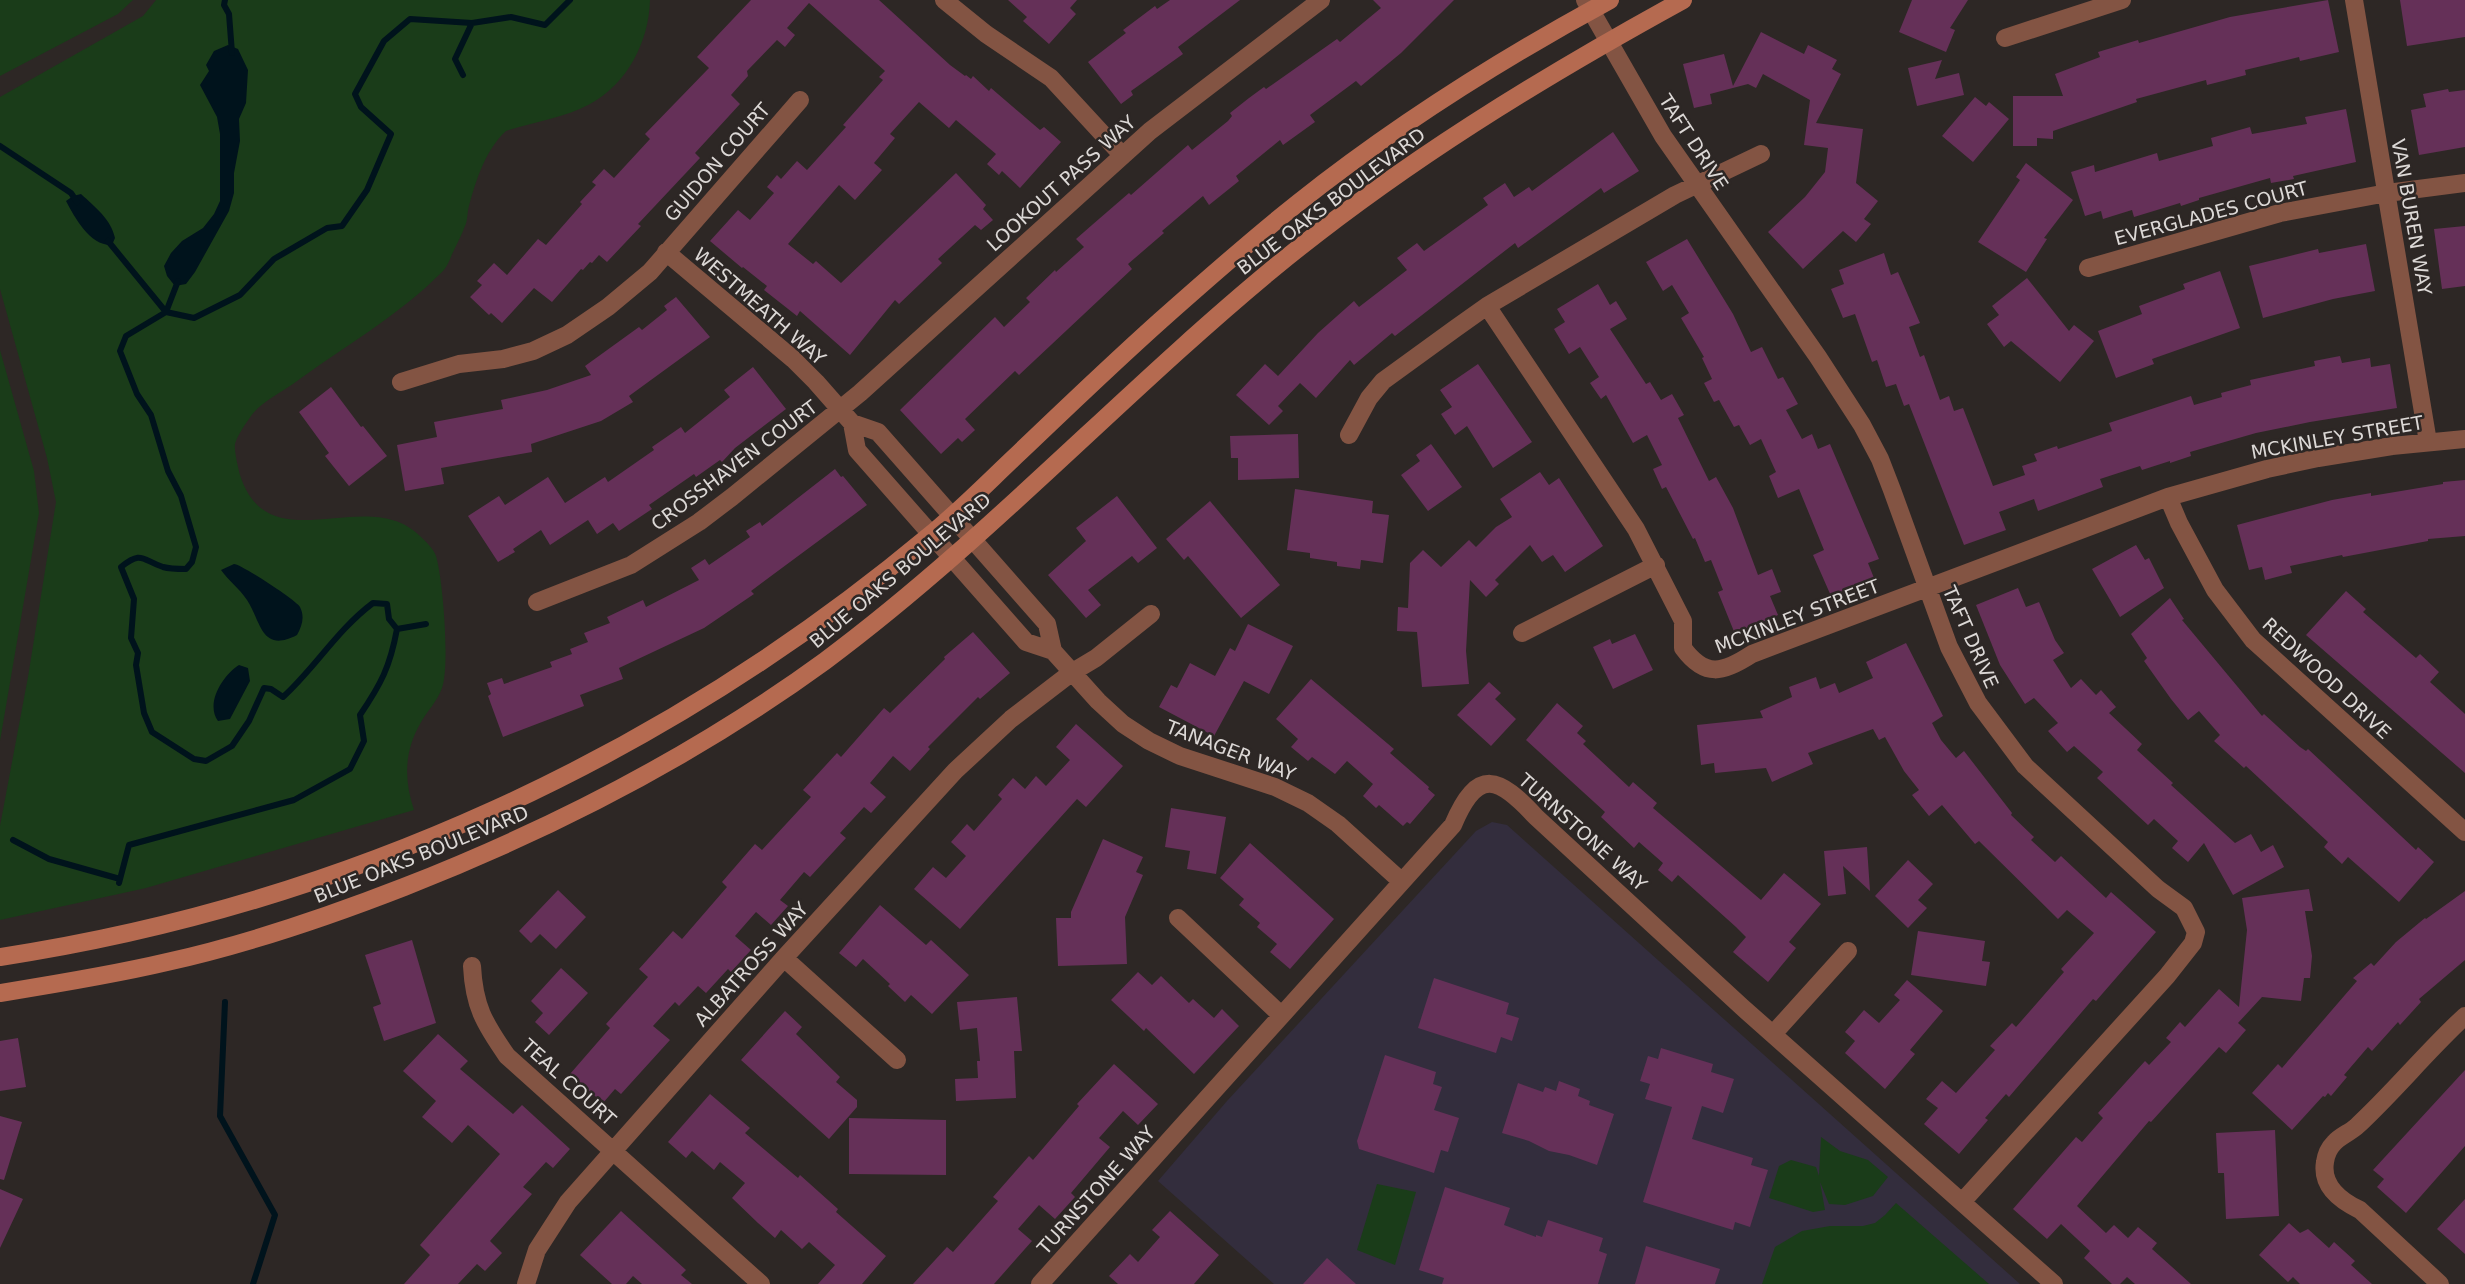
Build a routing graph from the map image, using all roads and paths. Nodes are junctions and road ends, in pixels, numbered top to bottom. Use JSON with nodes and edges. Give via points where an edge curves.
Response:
{"nodes":[{"id":1,"x":1321,"y":0,"type":"edge"},
{"id":2,"x":1610,"y":0,"type":"edge"},
{"id":3,"x":1683,"y":0,"type":"edge"},
{"id":4,"x":2122,"y":0,"type":"edge"},
{"id":5,"x":2354,"y":0,"type":"edge"},
{"id":6,"x":953,"y":3,"type":"edge"},
{"id":7,"x":1588,"y":5,"type":"edge"},
{"id":8,"x":2004,"y":38,"type":"dead end"},
{"id":9,"x":1608,"y":41,"type":"junction"},
{"id":10,"x":800,"y":100,"type":"dead end"},
{"id":11,"x":1761,"y":154,"type":"dead end"},
{"id":12,"x":1122,"y":155,"type":"junction"},
{"id":13,"x":2465,"y":183,"type":"edge"},
{"id":14,"x":1696,"y":186,"type":"junction"},
{"id":15,"x":2387,"y":193,"type":"junction"},
{"id":16,"x":666,"y":252,"type":"junction"},
{"id":17,"x":2088,"y":268,"type":"dead end"},
{"id":18,"x":1487,"y":306,"type":"junction"},
{"id":19,"x":401,"y":382,"type":"dead end"},
{"id":20,"x":846,"y":417,"type":"junction"},
{"id":21,"x":1349,"y":435,"type":"dead end"},
{"id":22,"x":2465,"y":439,"type":"edge"},
{"id":23,"x":2428,"y":442,"type":"junction"},
{"id":24,"x":2168,"y":497,"type":"junction"},
{"id":25,"x":952,"y":516,"type":"junction"},
{"id":26,"x":931,"y":534,"type":"junction"},
{"id":27,"x":973,"y":540,"type":"junction"},
{"id":28,"x":952,"y":558,"type":"junction"},
{"id":29,"x":1656,"y":565,"type":"junction"},
{"id":30,"x":1927,"y":590,"type":"junction"},
{"id":31,"x":537,"y":602,"type":"dead end"},
{"id":32,"x":1151,"y":614,"type":"dead end"},
{"id":33,"x":1522,"y":633,"type":"dead end"},
{"id":34,"x":1053,"y":651,"type":"junction"},
{"id":35,"x":1071,"y":673,"type":"junction"},
{"id":36,"x":2465,"y":832,"type":"edge"},
{"id":37,"x":1401,"y":881,"type":"junction"},
{"id":38,"x":1178,"y":918,"type":"dead end"},
{"id":39,"x":1848,"y":951,"type":"dead end"},
{"id":40,"x":0,"y":957,"type":"edge"},
{"id":41,"x":784,"y":958,"type":"junction"},
{"id":42,"x":472,"y":966,"type":"dead end"},
{"id":43,"x":0,"y":993,"type":"edge"},
{"id":44,"x":1281,"y":1015,"type":"junction"},
{"id":45,"x":2465,"y":1016,"type":"edge"},
{"id":46,"x":1774,"y":1033,"type":"junction"},
{"id":47,"x":897,"y":1060,"type":"dead end"},
{"id":48,"x":613,"y":1151,"type":"junction"},
{"id":49,"x":1962,"y":1202,"type":"junction"},
{"id":50,"x":526,"y":1284,"type":"edge"},
{"id":51,"x":761,"y":1284,"type":"edge"},
{"id":52,"x":1040,"y":1284,"type":"edge"},
{"id":53,"x":2054,"y":1284,"type":"edge"},
{"id":54,"x":2440,"y":1284,"type":"edge"}],
"edges":[{"from":1,"to":12,"type":"street","name":"LOOKOUT PASS WAY"},
{"from":2,"to":7,"type":"main road","name":"BLUE OAKS BOULEVARD"},
{"from":3,"to":9,"type":"main road","name":"BLUE OAKS BOULEVARD"},
{"from":4,"to":8,"type":"street"},
{"from":5,"to":15,"type":"street","name":"VAN BUREN WAY"},
{"from":6,"to":12,"type":"street","via":[[986,34],[1051,78]]},
{"from":7,"to":9,"type":"street","name":"TAFT DRIVE"},
{"from":7,"to":25,"type":"main road","name":"BLUE OAKS BOULEVARD","via":[[1360,156],[1298,203],[1160,321]]},
{"from":9,"to":14,"type":"street","name":"TAFT DRIVE"},
{"from":9,"to":27,"type":"main road","name":"BLUE OAKS BOULEVARD","via":[[1437,146],[1320,231],[1184,346]]},
{"from":10,"to":16,"type":"street","name":"GUIDON COURT"},
{"from":11,"to":14,"type":"street"},
{"from":12,"to":20,"type":"street","name":"LOOKOUT PASS WAY"},
{"from":13,"to":15,"type":"street","name":"EVERGLADES COURT"},
{"from":14,"to":18,"type":"street"},
{"from":14,"to":30,"type":"street","name":"TAFT DRIVE","via":[[1862,425],[1892,490]]},
{"from":15,"to":17,"type":"street","name":"EVERGLADES COURT","via":[[2280,213]]},
{"from":15,"to":23,"type":"street","name":"VAN BUREN WAY"},
{"from":16,"to":19,"type":"street","name":"GUIDON COURT","via":[[650,272],[608,307],[552,343]]},
{"from":16,"to":20,"type":"street","name":"WESTMEATH WAY","via":[[793,359]]},
{"from":18,"to":21,"type":"street","via":[[1383,381]]},
{"from":18,"to":29,"type":"street","name":"MCKINLEY STREET","via":[[1612,491]]},
{"from":20,"to":25,"type":"street","name":"WESTMEATH WAY","via":[[878,432]]},
{"from":20,"to":26,"type":"street","name":"WESTMEATH WAY","via":[[857,450]]},
{"from":20,"to":31,"type":"street","name":"CROSSHAVEN COURT","via":[[657,551]]},
{"from":22,"to":23,"type":"street","name":"MCKINLEY STREET"},
{"from":23,"to":24,"type":"street","name":"MCKINLEY STREET","via":[[2267,469]]},
{"from":24,"to":30,"type":"street","name":"MCKINLEY STREET"},
{"from":24,"to":36,"type":"street","name":"REDWOOD DRIVE","via":[[2214,590],[2253,640]]},
{"from":25,"to":26,"type":"main road","name":"BLUE OAKS BOULEVARD"},
{"from":25,"to":27,"type":"street","name":"WESTMEATH WAY"},
{"from":26,"to":28,"type":"street","name":"WESTMEATH WAY"},
{"from":26,"to":40,"type":"main road","name":"BLUE OAKS BOULEVARD","via":[[853,597],[720,688],[630,743],[530,794],[434,837],[253,902],[64,948]]},
{"from":27,"to":28,"type":"main road","name":"BLUE OAKS BOULEVARD"},
{"from":27,"to":34,"type":"street","name":"TANAGER WAY","via":[[1047,624]]},
{"from":28,"to":34,"type":"street","name":"TANAGER WAY","via":[[1026,642]]},
{"from":28,"to":43,"type":"main road","name":"BLUE OAKS BOULEVARD","via":[[819,665],[737,720],[557,822],[413,883],[261,937],[168,962]]},
{"from":29,"to":30,"type":"street","name":"MCKINLEY STREET","via":[[1683,621],[1683,648],[1701,667],[1714,670]]},
{"from":29,"to":33,"type":"street"},
{"from":30,"to":49,"type":"street","name":"TAFT DRIVE","via":[[1962,677],[2010,748],[2046,788],[2184,908],[2196,932],[2193,943],[2167,976]]},
{"from":32,"to":35,"type":"street","name":"ALBATROSS WAY","via":[[1096,659]]},
{"from":34,"to":35,"type":"street","name":"TANAGER WAY"},
{"from":35,"to":37,"type":"street","name":"TANAGER WAY","via":[[1123,724],[1149,741],[1308,803]]},
{"from":35,"to":41,"type":"street","name":"ALBATROSS WAY","via":[[954,771]]},
{"from":37,"to":44,"type":"street","name":"TURNSTONE WAY"},
{"from":37,"to":46,"type":"street","name":"TURNSTONE WAY","via":[[1453,825],[1480,786],[1493,783],[1505,787]]},
{"from":38,"to":44,"type":"street"},
{"from":39,"to":46,"type":"street"},
{"from":41,"to":47,"type":"street"},
{"from":41,"to":48,"type":"street","name":"ALBATROSS WAY"},
{"from":42,"to":48,"type":"street","name":"TEAL COURT","via":[[474,993],[489,1030],[507,1056]]},
{"from":44,"to":52,"type":"street","name":"TURNSTONE WAY"},
{"from":45,"to":54,"type":"street","via":[[2354,1129],[2333,1144],[2325,1162],[2327,1182],[2336,1195],[2360,1210]]},
{"from":46,"to":49,"type":"street","name":"TURNSTONE WAY"},
{"from":48,"to":50,"type":"street","name":"ALBATROSS WAY","via":[[549,1230]]},
{"from":48,"to":51,"type":"street"},
{"from":49,"to":53,"type":"street","name":"TURNSTONE WAY"}]}
